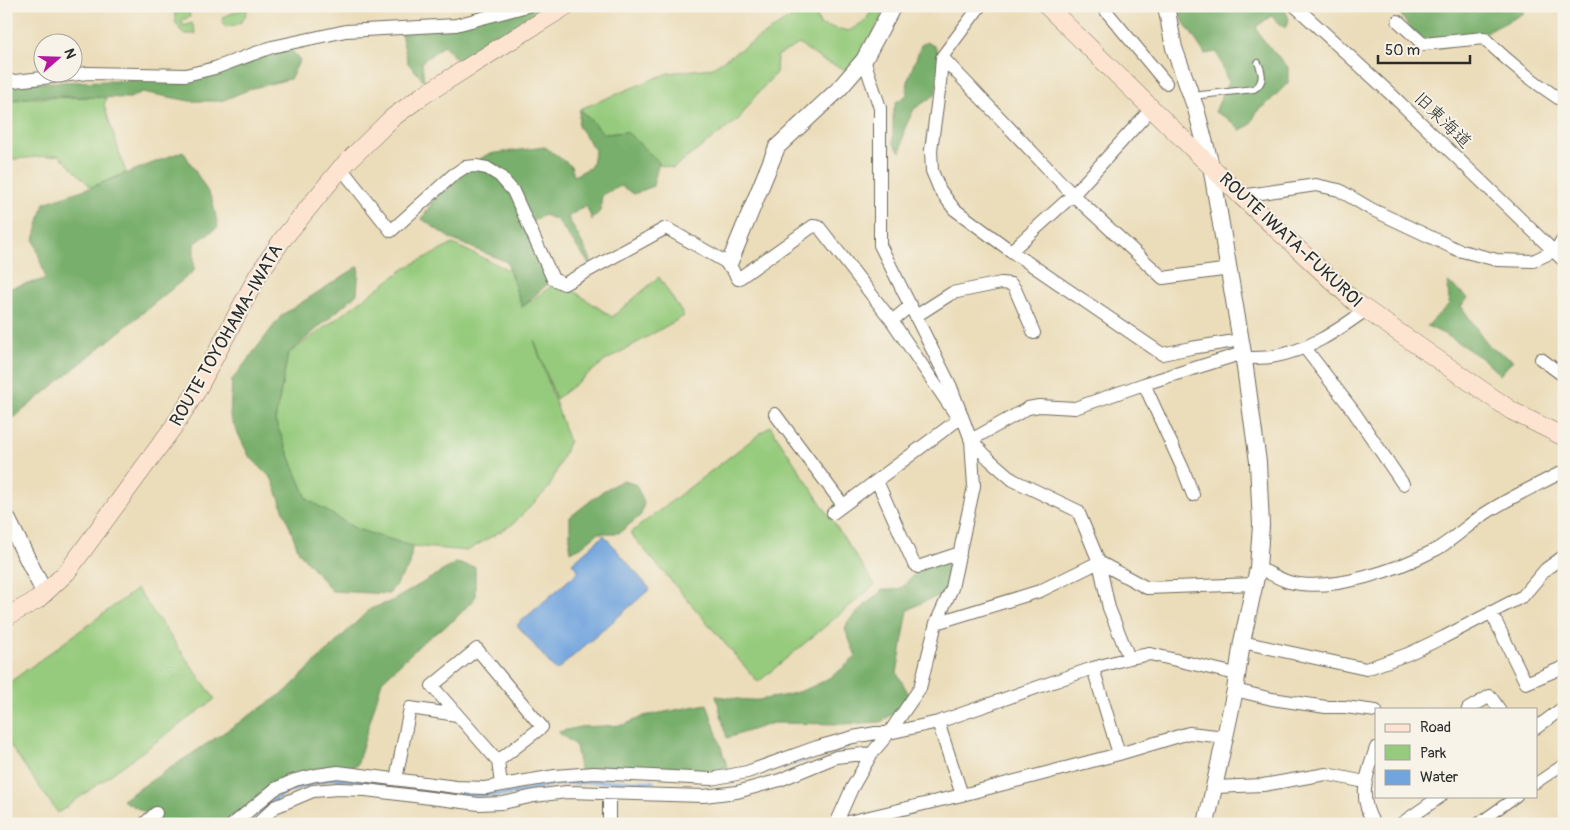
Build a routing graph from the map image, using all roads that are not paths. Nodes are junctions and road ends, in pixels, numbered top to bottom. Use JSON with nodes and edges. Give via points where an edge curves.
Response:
{"nodes":[{"id":1,"x":527,"y":6,"type":"edge"},
{"id":2,"x":566,"y":6,"type":"edge"},
{"id":3,"x":893,"y":6,"type":"edge"},
{"id":4,"x":980,"y":6,"type":"edge"},
{"id":5,"x":1047,"y":6,"type":"edge"},
{"id":6,"x":1102,"y":6,"type":"edge"},
{"id":7,"x":1166,"y":6,"type":"edge"},
{"id":8,"x":1295,"y":6,"type":"edge"},
{"id":9,"x":1398,"y":21,"type":"dead end"},
{"id":10,"x":942,"y":57,"type":"junction"},
{"id":11,"x":864,"y":60,"type":"junction"},
{"id":12,"x":1258,"y":63,"type":"dead end"},
{"id":13,"x":6,"y":82,"type":"edge"},
{"id":14,"x":1166,"y":83,"type":"dead end"},
{"id":15,"x":1191,"y":96,"type":"junction"},
{"id":16,"x":1564,"y":102,"type":"edge"},
{"id":17,"x":1152,"y":108,"type":"junction"},
{"id":18,"x":1211,"y":166,"type":"junction"},
{"id":19,"x":341,"y":168,"type":"junction"},
{"id":20,"x":1074,"y":195,"type":"junction"},
{"id":21,"x":1241,"y":196,"type":"junction"},
{"id":22,"x":1564,"y":239,"type":"edge"},
{"id":23,"x":1010,"y":251,"type":"junction"},
{"id":24,"x":1554,"y":251,"type":"junction"},
{"id":25,"x":1564,"y":261,"type":"edge"},
{"id":26,"x":729,"y":264,"type":"junction"},
{"id":27,"x":1230,"y":269,"type":"junction"},
{"id":28,"x":1366,"y":310,"type":"junction"},
{"id":29,"x":914,"y":311,"type":"junction"},
{"id":30,"x":892,"y":321,"type":"junction"},
{"id":31,"x":1034,"y":333,"type":"dead end"},
{"id":32,"x":1305,"y":348,"type":"junction"},
{"id":33,"x":1243,"y":350,"type":"junction"},
{"id":34,"x":1541,"y":359,"type":"dead end"},
{"id":35,"x":1564,"y":376,"type":"edge"},
{"id":36,"x":1144,"y":384,"type":"junction"},
{"id":37,"x":775,"y":414,"type":"dead end"},
{"id":38,"x":959,"y":419,"type":"junction"},
{"id":39,"x":1564,"y":437,"type":"edge"},
{"id":40,"x":971,"y":440,"type":"junction"},
{"id":41,"x":1564,"y":471,"type":"edge"},
{"id":42,"x":877,"y":480,"type":"junction"},
{"id":43,"x":1403,"y":484,"type":"dead end"},
{"id":44,"x":1193,"y":495,"type":"dead end"},
{"id":45,"x":6,"y":516,"type":"edge"},
{"id":46,"x":960,"y":553,"type":"junction"},
{"id":47,"x":1564,"y":556,"type":"edge"},
{"id":48,"x":1099,"y":562,"type":"junction"},
{"id":49,"x":1256,"y":576,"type":"junction"},
{"id":50,"x":45,"y":594,"type":"junction"},
{"id":51,"x":1492,"y":612,"type":"junction"},
{"id":52,"x":6,"y":617,"type":"edge"},
{"id":53,"x":936,"y":623,"type":"junction"},
{"id":54,"x":1242,"y":642,"type":"junction"},
{"id":55,"x":1129,"y":658,"type":"junction"},
{"id":56,"x":1564,"y":667,"type":"edge"},
{"id":57,"x":1093,"y":668,"type":"junction"},
{"id":58,"x":1235,"y":682,"type":"junction"},
{"id":59,"x":1470,"y":708,"type":"edge"},
{"id":60,"x":1498,"y":708,"type":"edge"},
{"id":61,"x":1375,"y":711,"type":"edge"},
{"id":62,"x":1562,"y":711,"type":"edge"},
{"id":63,"x":457,"y":715,"type":"junction"},
{"id":64,"x":938,"y":722,"type":"junction"},
{"id":65,"x":1538,"y":727,"type":"edge"},
{"id":66,"x":889,"y":733,"type":"junction"},
{"id":67,"x":1225,"y":737,"type":"junction"},
{"id":68,"x":1375,"y":751,"type":"edge"},
{"id":69,"x":872,"y":753,"type":"junction"},
{"id":70,"x":1119,"y":754,"type":"junction"},
{"id":71,"x":498,"y":761,"type":"junction"},
{"id":72,"x":1564,"y":764,"type":"edge"},
{"id":73,"x":369,"y":776,"type":"junction"},
{"id":74,"x":662,"y":776,"type":"junction"},
{"id":75,"x":396,"y":779,"type":"junction"},
{"id":76,"x":1365,"y":782,"type":"junction"},
{"id":77,"x":1538,"y":782,"type":"edge"},
{"id":78,"x":500,"y":785,"type":"junction"},
{"id":79,"x":1214,"y":787,"type":"junction"},
{"id":80,"x":366,"y":790,"type":"junction"},
{"id":81,"x":609,"y":794,"type":"junction"},
{"id":82,"x":660,"y":795,"type":"junction"},
{"id":83,"x":962,"y":795,"type":"junction"},
{"id":84,"x":1438,"y":798,"type":"edge"},
{"id":85,"x":1514,"y":798,"type":"edge"},
{"id":86,"x":156,"y":813,"type":"dead end"},
{"id":87,"x":144,"y":824,"type":"edge"},
{"id":88,"x":233,"y":824,"type":"edge"},
{"id":89,"x":257,"y":824,"type":"edge"},
{"id":90,"x":609,"y":824,"type":"edge"},
{"id":91,"x":838,"y":824,"type":"edge"},
{"id":92,"x":1206,"y":824,"type":"edge"},
{"id":93,"x":1374,"y":824,"type":"edge"},
{"id":94,"x":1401,"y":824,"type":"edge"},
{"id":95,"x":1478,"y":824,"type":"edge"}],
"edges":[{"from":1,"to":13,"type":"street","via":[[456,25],[346,31],[272,47],[186,75],[88,74]]},
{"from":2,"to":19,"type":"main road","name":"ROUTE TOYOHAMA-IWATA","via":[[422,96],[392,118]]},
{"from":3,"to":11,"type":"street"},
{"from":4,"to":10,"type":"street"},
{"from":5,"to":17,"type":"main road","name":"ROUTE IWATA-FUKUROI"},
{"from":6,"to":14,"type":"street"},
{"from":7,"to":15,"type":"street","via":[[1174,48]]},
{"from":8,"to":24,"type":"street","name":"旧東海道"},
{"from":9,"to":16,"type":"street","via":[[1422,44],[1484,38],[1532,81]]},
{"from":10,"to":20,"type":"street"},
{"from":10,"to":23,"type":"street","via":[[931,150],[932,171],[940,190],[954,209]]},
{"from":11,"to":26,"type":"street","via":[[839,89],[777,147]]},
{"from":11,"to":29,"type":"street","via":[[880,108],[880,245]]},
{"from":12,"to":15,"type":"lane","via":[[1262,80],[1254,89]]},
{"from":15,"to":18,"type":"street"},
{"from":17,"to":18,"type":"main road","name":"ROUTE IWATA-FUKUROI"},
{"from":17,"to":20,"type":"street"},
{"from":18,"to":21,"type":"main road","name":"ROUTE IWATA-FUKUROI"},
{"from":18,"to":27,"type":"street"},
{"from":19,"to":26,"type":"street","via":[[391,231],[465,167],[487,168],[500,176],[513,192],[553,279],[564,284],[666,228]]},
{"from":19,"to":50,"type":"main road","name":"ROUTE TOYOHAMA-IWATA","via":[[258,275],[200,385],[174,426],[67,572]]},
{"from":20,"to":23,"type":"street"},
{"from":20,"to":27,"type":"street","via":[[1163,278]]},
{"from":21,"to":24,"type":"street","via":[[1316,185],[1339,190],[1371,209],[1458,250],[1497,260],[1533,261]]},
{"from":21,"to":28,"type":"main road","name":"ROUTE IWATA-FUKUROI"},
{"from":22,"to":24,"type":"street"},
{"from":23,"to":33,"type":"street","via":[[1162,354]]},
{"from":24,"to":25,"type":"street","name":"旧東海道"},
{"from":26,"to":30,"type":"street","via":[[738,279],[813,226],[819,227]]},
{"from":27,"to":33,"type":"street"},
{"from":28,"to":32,"type":"street","via":[[1334,333]]},
{"from":28,"to":39,"type":"main road","name":"ROUTE IWATA-FUKUROI","via":[[1512,411]]},
{"from":29,"to":30,"type":"street"},
{"from":29,"to":31,"type":"street","via":[[952,293],[1011,284]]},
{"from":29,"to":40,"type":"street","via":[[951,387]]},
{"from":30,"to":38,"type":"street"},
{"from":32,"to":33,"type":"street","via":[[1272,357]]},
{"from":32,"to":43,"type":"street"},
{"from":33,"to":36,"type":"street"},
{"from":33,"to":49,"type":"street","via":[[1258,462],[1261,525]]},
{"from":34,"to":35,"type":"street"},
{"from":36,"to":40,"type":"street","via":[[1075,408],[1028,408]]},
{"from":36,"to":44,"type":"street"},
{"from":37,"to":42,"type":"street","via":[[838,509]]},
{"from":38,"to":40,"type":"street"},
{"from":38,"to":42,"type":"street"},
{"from":40,"to":46,"type":"street","via":[[974,486]]},
{"from":40,"to":48,"type":"street","via":[[1013,480],[1078,512]]},
{"from":41,"to":49,"type":"street","via":[[1488,512],[1438,548],[1360,579],[1310,584]]},
{"from":42,"to":46,"type":"street","via":[[918,567]]},
{"from":45,"to":50,"type":"street"},
{"from":46,"to":53,"type":"street","via":[[952,588]]},
{"from":47,"to":51,"type":"street","via":[[1546,569],[1523,596]]},
{"from":48,"to":49,"type":"street","via":[[1147,588]]},
{"from":48,"to":53,"type":"street","via":[[1040,591]]},
{"from":48,"to":55,"type":"street","via":[[1110,608]]},
{"from":49,"to":54,"type":"street"},
{"from":50,"to":52,"type":"main road","name":"ROUTE TOYOHAMA-IWATA"},
{"from":51,"to":54,"type":"street","via":[[1408,654],[1366,669]]},
{"from":51,"to":56,"type":"street","via":[[1526,683]]},
{"from":53,"to":66,"type":"street","via":[[920,688]]},
{"from":54,"to":58,"type":"street"},
{"from":55,"to":57,"type":"street"},
{"from":55,"to":58,"type":"street","via":[[1150,654]]},
{"from":57,"to":64,"type":"street"},
{"from":57,"to":70,"type":"street"},
{"from":58,"to":61,"type":"street","via":[[1272,699]]},
{"from":58,"to":67,"type":"street"},
{"from":59,"to":60,"type":"street","via":[[1490,696]]},
{"from":62,"to":65,"type":"street"},
{"from":63,"to":71,"type":"street"},
{"from":63,"to":71,"type":"street","via":[[432,686],[477,649],[542,727]]},
{"from":63,"to":75,"type":"street","via":[[410,708]]},
{"from":64,"to":66,"type":"street"},
{"from":64,"to":83,"type":"street"},
{"from":66,"to":69,"type":"street"},
{"from":66,"to":74,"type":"street","via":[[816,746],[747,772],[711,779]]},
{"from":67,"to":70,"type":"street","via":[[1189,733]]},
{"from":67,"to":79,"type":"street"},
{"from":68,"to":76,"type":"street"},
{"from":69,"to":82,"type":"street","via":[[836,757],[780,780],[737,792],[704,796]]},
{"from":69,"to":91,"type":"street","via":[[852,788]]},
{"from":70,"to":83,"type":"street"},
{"from":71,"to":78,"type":"street"},
{"from":72,"to":77,"type":"street"},
{"from":73,"to":75,"type":"street"},
{"from":73,"to":80,"type":"street"},
{"from":73,"to":88,"type":"street","via":[[338,772],[295,780],[275,789]]},
{"from":74,"to":78,"type":"street","via":[[594,773]]},
{"from":74,"to":82,"type":"street"},
{"from":75,"to":78,"type":"street","via":[[456,787]]},
{"from":76,"to":79,"type":"street","via":[[1326,774],[1263,785]]},
{"from":76,"to":93,"type":"street","via":[[1367,813]]},
{"from":79,"to":92,"type":"street"},
{"from":80,"to":81,"type":"street","via":[[479,804],[503,804],[567,792]]},
{"from":80,"to":89,"type":"street","via":[[313,791],[275,808]]},
{"from":81,"to":82,"type":"street"},
{"from":81,"to":90,"type":"street"},
{"from":83,"to":91,"type":"street"},
{"from":84,"to":94,"type":"street"},
{"from":85,"to":95,"type":"street"},
{"from":86,"to":87,"type":"street"}]}
